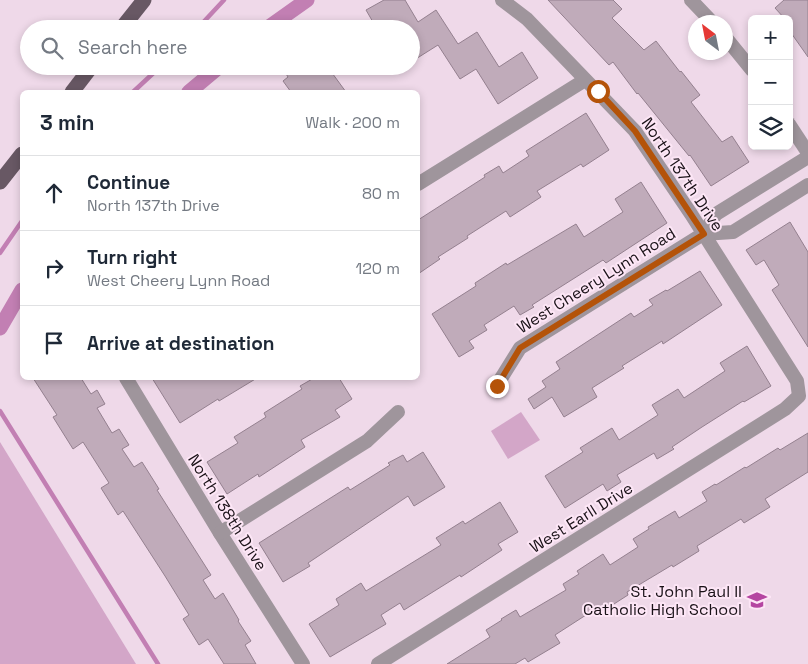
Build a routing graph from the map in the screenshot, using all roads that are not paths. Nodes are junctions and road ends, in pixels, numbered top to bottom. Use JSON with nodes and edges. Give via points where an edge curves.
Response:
{"nodes":[{"id":1,"x":144,"y":0,"type":"edge"},
{"id":2,"x":502,"y":0,"type":"edge"},
{"id":3,"x":691,"y":0,"type":"edge"},
{"id":4,"x":705,"y":15,"type":"edge"},
{"id":5,"x":129,"y":20,"type":"edge"},
{"id":6,"x":733,"y":47,"type":"edge"},
{"id":7,"x":748,"y":65,"type":"edge"},
{"id":8,"x":85,"y":75,"type":"edge"},
{"id":9,"x":585,"y":80,"type":"junction"},
{"id":10,"x":74,"y":90,"type":"edge"},
{"id":11,"x":793,"y":131,"type":"edge"},
{"id":12,"x":808,"y":155,"type":"edge"},
{"id":13,"x":20,"y":157,"type":"edge"},
{"id":14,"x":0,"y":182,"type":"edge"},
{"id":15,"x":420,"y":183,"type":"edge"},
{"id":16,"x":808,"y":186,"type":"edge"},
{"id":17,"x":704,"y":234,"type":"junction"},
{"id":18,"x":127,"y":380,"type":"edge"},
{"id":19,"x":497,"y":386,"type":"dead end"},
{"id":20,"x":799,"y":396,"type":"joint"},
{"id":21,"x":398,"y":412,"type":"dead end"},
{"id":22,"x":220,"y":533,"type":"junction"},
{"id":23,"x":303,"y":664,"type":"edge"},
{"id":24,"x":378,"y":664,"type":"edge"}],
"edges":[{"from":1,"to":5,"type":"main road"},
{"from":2,"to":9,"type":"street","name":"North 137th Drive","via":[[527,19]]},
{"from":3,"to":4,"type":"street"},
{"from":6,"to":7,"type":"street"},
{"from":8,"to":10,"type":"main road"},
{"from":9,"to":15,"type":"street"},
{"from":9,"to":17,"type":"street","name":"North 137th Drive","via":[[635,131]]},
{"from":11,"to":12,"type":"street"},
{"from":12,"to":17,"type":"street","name":"West Cheery Lynn Road","via":[[716,214]]},
{"from":13,"to":14,"type":"main road"},
{"from":16,"to":17,"type":"street","name":"West Cheery Lynn Road","via":[[733,232]]},
{"from":17,"to":19,"type":"street","name":"West Cheery Lynn Road","via":[[520,348]]},
{"from":17,"to":20,"type":"street","name":"North 137th Drive","via":[[797,382]]},
{"from":18,"to":22,"type":"street","name":"North 138th Drive"},
{"from":20,"to":24,"type":"street","name":"West Earll Drive","via":[[785,409]]},
{"from":21,"to":22,"type":"street","via":[[367,441]]},
{"from":22,"to":23,"type":"street","name":"North 138th Drive"}]}
